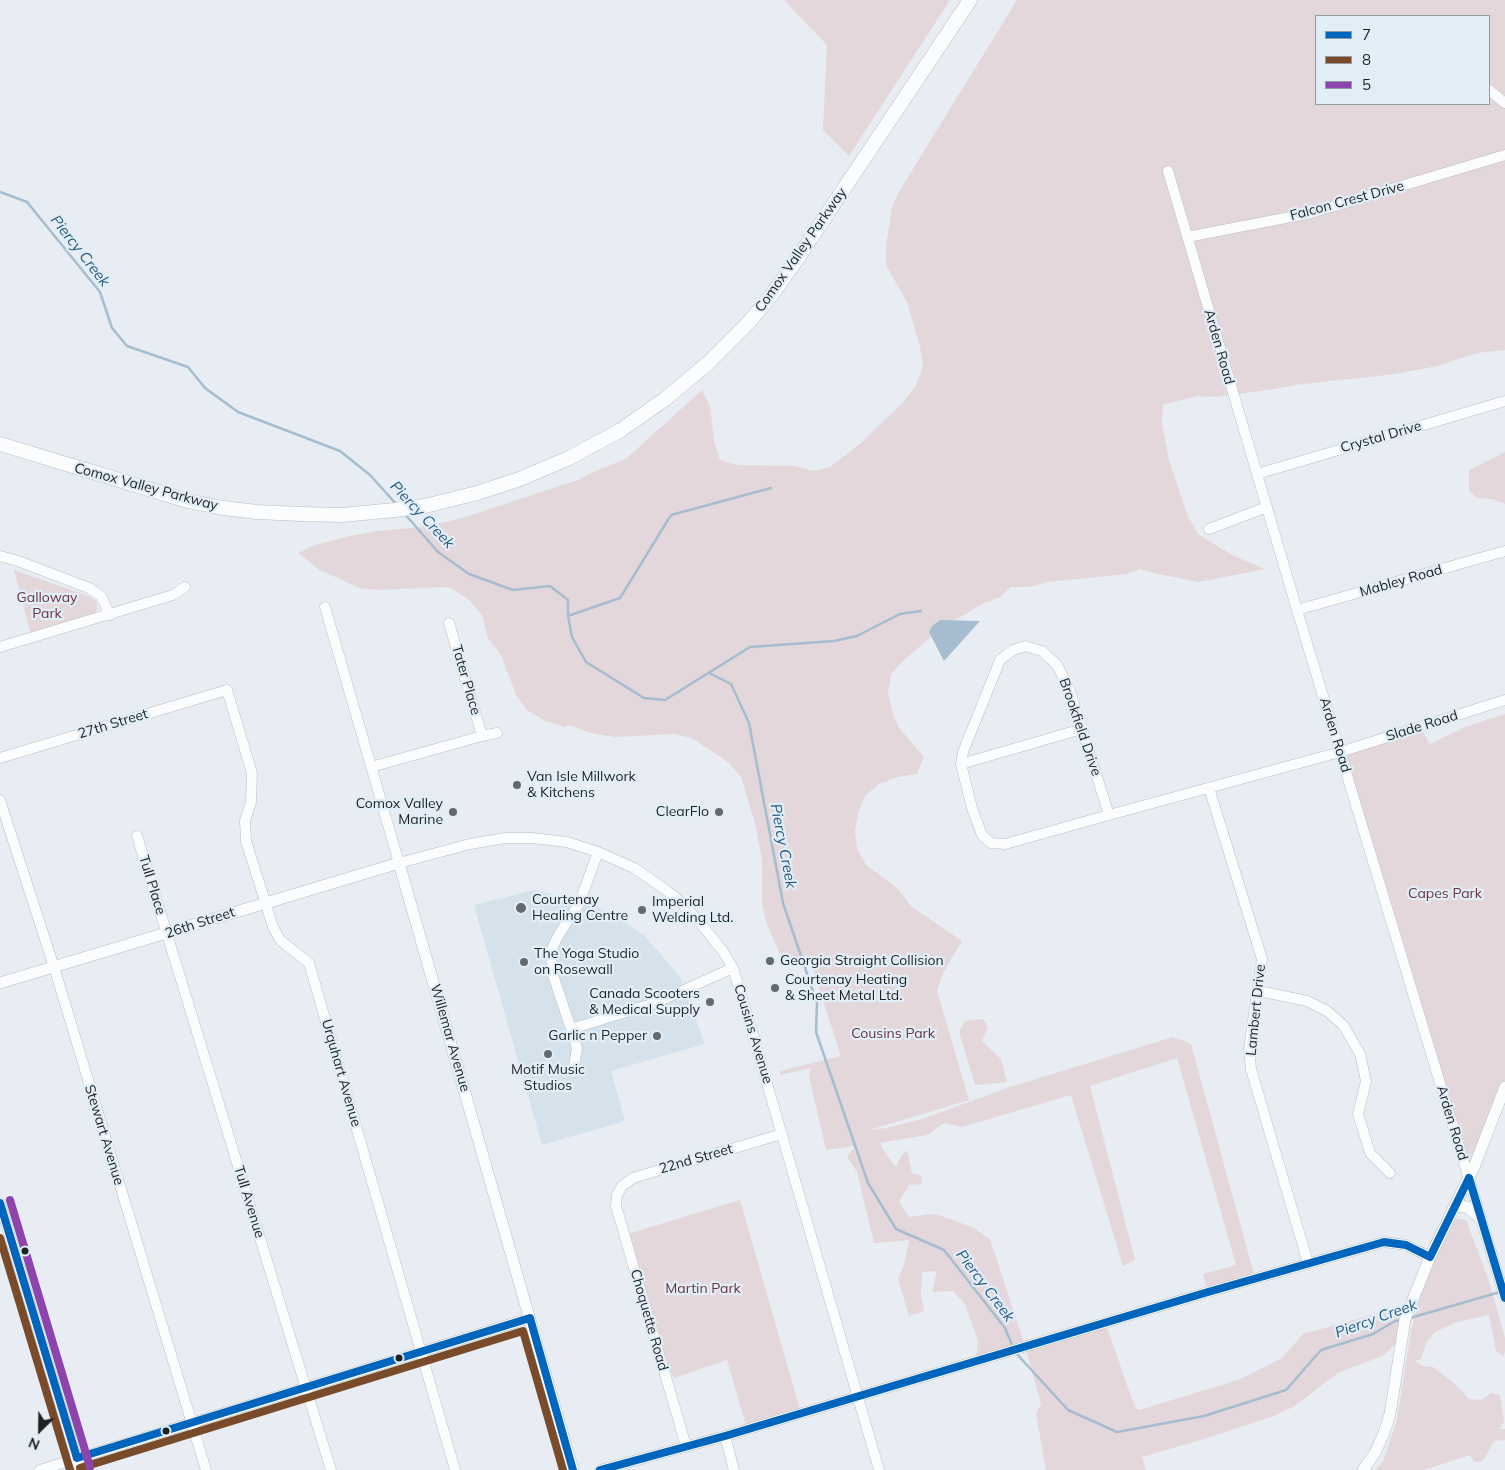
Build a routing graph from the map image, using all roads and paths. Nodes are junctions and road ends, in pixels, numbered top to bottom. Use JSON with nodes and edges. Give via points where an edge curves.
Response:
{"nodes":[{"id":1,"x":970,"y":0,"type":"edge"},
{"id":2,"x":1490,"y":91,"type":"edge"},
{"id":3,"x":1505,"y":103,"type":"edge"},
{"id":4,"x":1505,"y":155,"type":"edge"},
{"id":5,"x":1168,"y":171,"type":"dead end"},
{"id":6,"x":1187,"y":237,"type":"junction"},
{"id":7,"x":1505,"y":401,"type":"edge"},
{"id":8,"x":0,"y":444,"type":"edge"},
{"id":9,"x":1256,"y":474,"type":"junction"},
{"id":10,"x":1267,"y":507,"type":"junction"},
{"id":11,"x":1209,"y":529,"type":"dead end"},
{"id":12,"x":1505,"y":551,"type":"edge"},
{"id":13,"x":0,"y":556,"type":"edge"},
{"id":14,"x":185,"y":587,"type":"dead end"},
{"id":15,"x":325,"y":607,"type":"dead end"},
{"id":16,"x":1297,"y":610,"type":"junction"},
{"id":17,"x":110,"y":614,"type":"junction"},
{"id":18,"x":449,"y":623,"type":"dead end"},
{"id":19,"x":0,"y":647,"type":"edge"},
{"id":20,"x":226,"y":690,"type":"joint"},
{"id":21,"x":1505,"y":700,"type":"edge"},
{"id":22,"x":1082,"y":729,"type":"junction"},
{"id":23,"x":497,"y":733,"type":"dead end"},
{"id":24,"x":482,"y":736,"type":"junction"},
{"id":25,"x":1340,"y":752,"type":"junction"},
{"id":26,"x":0,"y":758,"type":"edge"},
{"id":27,"x":961,"y":764,"type":"junction"},
{"id":28,"x":371,"y":767,"type":"junction"},
{"id":29,"x":1209,"y":788,"type":"junction"},
{"id":30,"x":0,"y":800,"type":"edge"},
{"id":31,"x":1109,"y":815,"type":"junction"},
{"id":32,"x":137,"y":836,"type":"dead end"},
{"id":33,"x":598,"y":852,"type":"junction"},
{"id":34,"x":399,"y":863,"type":"junction"},
{"id":35,"x":264,"y":903,"type":"junction"},
{"id":36,"x":167,"y":934,"type":"junction"},
{"id":37,"x":54,"y":967,"type":"junction"},
{"id":38,"x":733,"y":968,"type":"junction"},
{"id":39,"x":0,"y":983,"type":"edge"},
{"id":40,"x":1259,"y":991,"type":"junction"},
{"id":41,"x":571,"y":1029,"type":"junction"},
{"id":42,"x":573,"y":1072,"type":"dead end"},
{"id":43,"x":1505,"y":1087,"type":"edge"},
{"id":44,"x":782,"y":1134,"type":"junction"},
{"id":45,"x":1390,"y":1173,"type":"dead end"},
{"id":46,"x":1469,"y":1178,"type":"junction"},
{"id":47,"x":617,"y":1194,"type":"joint"},
{"id":48,"x":0,"y":1203,"type":"edge"},
{"id":49,"x":1453,"y":1209,"type":"junction"},
{"id":50,"x":1481,"y":1220,"type":"junction"},
{"id":51,"x":1430,"y":1257,"type":"junction"},
{"id":52,"x":1308,"y":1263,"type":"junction"},
{"id":53,"x":1505,"y":1298,"type":"edge"},
{"id":54,"x":530,"y":1318,"type":"junction"},
{"id":55,"x":420,"y":1353,"type":"junction"},
{"id":56,"x":306,"y":1388,"type":"junction"},
{"id":57,"x":858,"y":1395,"type":"junction"},
{"id":58,"x":192,"y":1424,"type":"junction"},
{"id":59,"x":725,"y":1436,"type":"junction"},
{"id":60,"x":686,"y":1446,"type":"junction"},
{"id":61,"x":77,"y":1458,"type":"junction"},
{"id":62,"x":40,"y":1470,"type":"edge"},
{"id":63,"x":80,"y":1470,"type":"edge"},
{"id":64,"x":206,"y":1470,"type":"edge"},
{"id":65,"x":331,"y":1470,"type":"edge"},
{"id":66,"x":455,"y":1470,"type":"edge"},
{"id":67,"x":573,"y":1470,"type":"edge"},
{"id":68,"x":600,"y":1470,"type":"edge"},
{"id":69,"x":734,"y":1470,"type":"edge"},
{"id":70,"x":879,"y":1470,"type":"edge"},
{"id":71,"x":1363,"y":1470,"type":"edge"}],
"edges":[{"from":1,"to":8,"type":"main road","name":"Comox Valley Parkway","via":[[773,293],[750,321],[707,364],[665,399],[621,430],[569,458],[477,493],[425,506],[342,515],[301,514],[223,508]]},
{"from":2,"to":3,"type":"street"},
{"from":4,"to":6,"type":"street","name":"Falcon Crest Drive","via":[[1311,213]]},
{"from":5,"to":6,"type":"street","name":"Arden Road"},
{"from":6,"to":9,"type":"street","name":"Arden Road"},
{"from":7,"to":9,"type":"street","name":"Crystal Drive"},
{"from":9,"to":10,"type":"street","name":"Arden Road"},
{"from":10,"to":11,"type":"street"},
{"from":10,"to":16,"type":"street","name":"Arden Road"},
{"from":12,"to":16,"type":"street","name":"Mabley Road"},
{"from":13,"to":17,"type":"street","via":[[89,588],[101,596]]},
{"from":14,"to":17,"type":"street","via":[[173,595]]},
{"from":15,"to":28,"type":"street","name":"Willemar Avenue"},
{"from":16,"to":25,"type":"street","name":"Arden Road"},
{"from":17,"to":19,"type":"street"},
{"from":18,"to":24,"type":"street","name":"Tater Place"},
{"from":20,"to":26,"type":"street","name":"27th Street"},
{"from":20,"to":35,"type":"street","name":"Urquhart Avenue","via":[[252,773],[251,802],[245,821],[246,841]]},
{"from":21,"to":25,"type":"street","name":"Slade Road"},
{"from":22,"to":27,"type":"street"},
{"from":22,"to":27,"type":"street","name":"Brookfield Drive","via":[[1070,691],[1057,665],[1042,651],[1025,646],[1000,660]]},
{"from":22,"to":31,"type":"street","name":"Brookfield Drive"},
{"from":23,"to":24,"type":"street"},
{"from":24,"to":28,"type":"street"},
{"from":25,"to":29,"type":"street"},
{"from":25,"to":46,"type":"street","name":"Arden Road"},
{"from":27,"to":31,"type":"street","via":[[982,835],[991,843],[1005,844]]},
{"from":28,"to":34,"type":"street","name":"Willemar Avenue"},
{"from":29,"to":31,"type":"street"},
{"from":29,"to":40,"type":"street","name":"Lambert Drive","via":[[1262,958]]},
{"from":30,"to":37,"type":"street","name":"Stewart Avenue"},
{"from":32,"to":36,"type":"street","name":"Tull Place"},
{"from":33,"to":34,"type":"street","name":"Cousins Avenue","via":[[567,842],[505,838]]},
{"from":33,"to":38,"type":"street","name":"Cousins Avenue","via":[[634,868],[674,896],[697,919]]},
{"from":33,"to":41,"type":"street","via":[[579,904],[551,951],[552,972]]},
{"from":34,"to":35,"type":"street","name":"26th Street"},
{"from":34,"to":54,"type":"street","name":"Willemar Avenue"},
{"from":35,"to":36,"type":"street","name":"26th Street"},
{"from":35,"to":55,"type":"street","name":"Urquhart Avenue","via":[[280,940],[309,963]]},
{"from":36,"to":37,"type":"street","name":"26th Street"},
{"from":36,"to":56,"type":"street","name":"Tull Avenue"},
{"from":37,"to":39,"type":"street","name":"26th Street"},
{"from":37,"to":58,"type":"street","name":"Stewart Avenue"},
{"from":38,"to":41,"type":"street","via":[[655,1003]]},
{"from":38,"to":44,"type":"street","name":"Cousins Avenue"},
{"from":40,"to":45,"type":"street","via":[[1307,1001],[1327,1011],[1343,1026],[1360,1054],[1366,1082],[1358,1114],[1370,1153]]},
{"from":40,"to":52,"type":"street","name":"Lambert Drive","via":[[1249,1050],[1251,1069]]},
{"from":41,"to":42,"type":"street","via":[[577,1048]]},
{"from":43,"to":46,"type":"street"},
{"from":44,"to":47,"type":"street","name":"22nd Street","via":[[633,1178]]},
{"from":44,"to":57,"type":"street","name":"Cousins Avenue"},
{"from":46,"to":49,"type":"street"},
{"from":46,"to":50,"type":"street","name":"Arden Road"},
{"from":47,"to":60,"type":"street","name":"Choquette Road","via":[[616,1206]]},
{"from":48,"to":61,"type":"street"},
{"from":49,"to":50,"type":"street","via":[[1467,1207]]},
{"from":49,"to":51,"type":"street"},
{"from":50,"to":53,"type":"street","name":"Arden Road"},
{"from":51,"to":52,"type":"street","via":[[1406,1245],[1384,1242]]},
{"from":51,"to":71,"type":"street","via":[[1405,1319],[1386,1427],[1375,1453]]},
{"from":52,"to":57,"type":"street"},
{"from":54,"to":55,"type":"street"},
{"from":54,"to":67,"type":"street","name":"Willemar Avenue"},
{"from":55,"to":56,"type":"street"},
{"from":55,"to":66,"type":"street","name":"Urquhart Avenue"},
{"from":56,"to":58,"type":"street"},
{"from":56,"to":65,"type":"street","name":"Tull Avenue"},
{"from":57,"to":59,"type":"street"},
{"from":57,"to":70,"type":"street","name":"Cousins Avenue"},
{"from":58,"to":61,"type":"street"},
{"from":58,"to":64,"type":"street","name":"Stewart Avenue"},
{"from":59,"to":60,"type":"street"},
{"from":59,"to":69,"type":"street"},
{"from":60,"to":68,"type":"street"},
{"from":61,"to":62,"type":"street"},
{"from":61,"to":63,"type":"street"}]}
